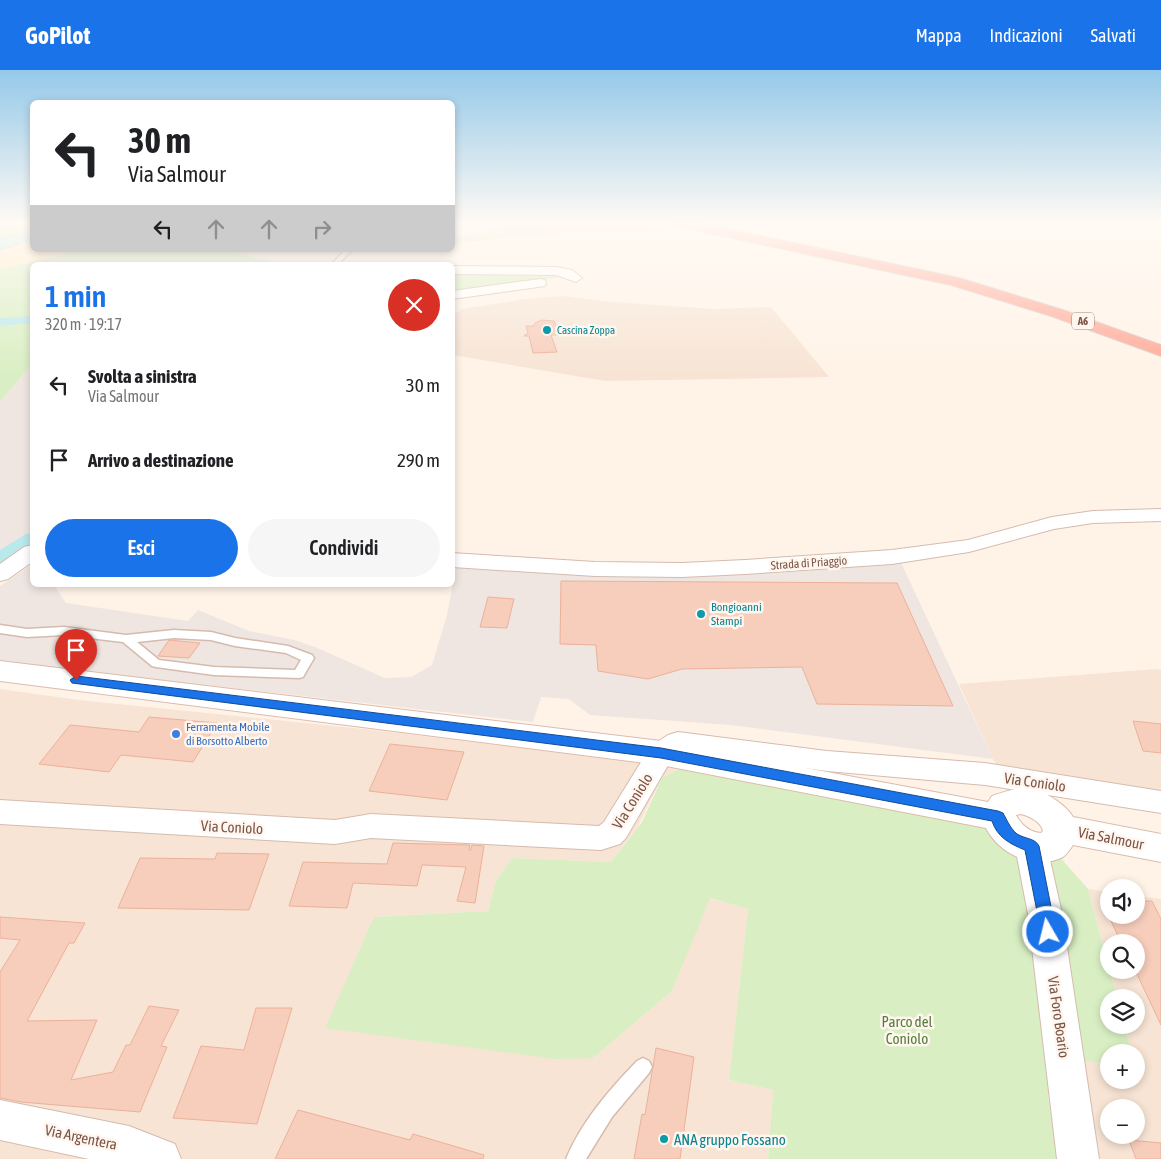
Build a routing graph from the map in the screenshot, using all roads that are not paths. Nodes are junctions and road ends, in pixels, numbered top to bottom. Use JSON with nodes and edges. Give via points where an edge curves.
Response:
{"nodes":[{"id":1,"x":566,"y":273,"type":"edge"},
{"id":2,"x":920,"y":273,"type":"edge"},
{"id":3,"x":455,"y":295,"type":"edge"},
{"id":4,"x":1161,"y":351,"type":"edge"},
{"id":5,"x":1161,"y":515,"type":"edge"},
{"id":6,"x":30,"y":553,"type":"edge"},
{"id":7,"x":455,"y":560,"type":"edge"},
{"id":8,"x":0,"y":574,"type":"edge"},
{"id":9,"x":0,"y":629,"type":"edge"},
{"id":10,"x":126,"y":639,"type":"junction"},
{"id":11,"x":0,"y":671,"type":"edge"},
{"id":12,"x":661,"y":753,"type":"junction"},
{"id":13,"x":1161,"y":802,"type":"edge"},
{"id":14,"x":0,"y":812,"type":"edge"},
{"id":15,"x":998,"y":817,"type":"junction"},
{"id":16,"x":1061,"y":828,"type":"junction"},
{"id":17,"x":1031,"y":846,"type":"junction"},
{"id":18,"x":1161,"y":848,"type":"edge"},
{"id":19,"x":643,"y":1067,"type":"dead end"},
{"id":20,"x":0,"y":1120,"type":"edge"},
{"id":21,"x":160,"y":1159,"type":"edge"},
{"id":22,"x":576,"y":1159,"type":"edge"},
{"id":23,"x":1078,"y":1159,"type":"edge"}],
"edges":[{"from":1,"to":3,"type":"street","via":[[576,278]]},
{"from":2,"to":4,"type":"highway","number":"A6","via":[[1004,296]]},
{"from":5,"to":7,"type":"street","name":"Strada di Priaggio","via":[[1052,523],[969,546],[892,556],[744,567],[595,569]]},
{"from":6,"to":8,"type":"street"},
{"from":9,"to":10,"type":"lane","via":[[27,633],[64,631]]},
{"from":10,"to":10,"type":"lane","via":[[174,634],[210,636],[288,650],[308,658],[299,674],[214,670],[156,663]]},
{"from":11,"to":12,"type":"main road"},
{"from":12,"to":13,"type":"street","name":"Via Coniolo","via":[[678,742],[827,761],[985,774]]},
{"from":12,"to":14,"type":"street","name":"Via Coniolo","via":[[615,830],[601,838],[371,826],[335,832]]},
{"from":12,"to":15,"type":"main road"},
{"from":15,"to":16,"type":"main road","name":"Via Salmour","via":[[1004,805],[1032,803],[1051,813]]},
{"from":15,"to":17,"type":"main road","via":[[1012,838]]},
{"from":16,"to":17,"type":"main road","name":"Via Salmour","via":[[1062,835],[1055,844]]},
{"from":16,"to":18,"type":"main road","name":"Via Salmour"},
{"from":17,"to":23,"type":"street","name":"Via Foro Boario","via":[[1045,914]]},
{"from":19,"to":22,"type":"lane","via":[[619,1092]]},
{"from":20,"to":21,"type":"street","name":"Via Argentera","via":[[129,1147]]}]}
